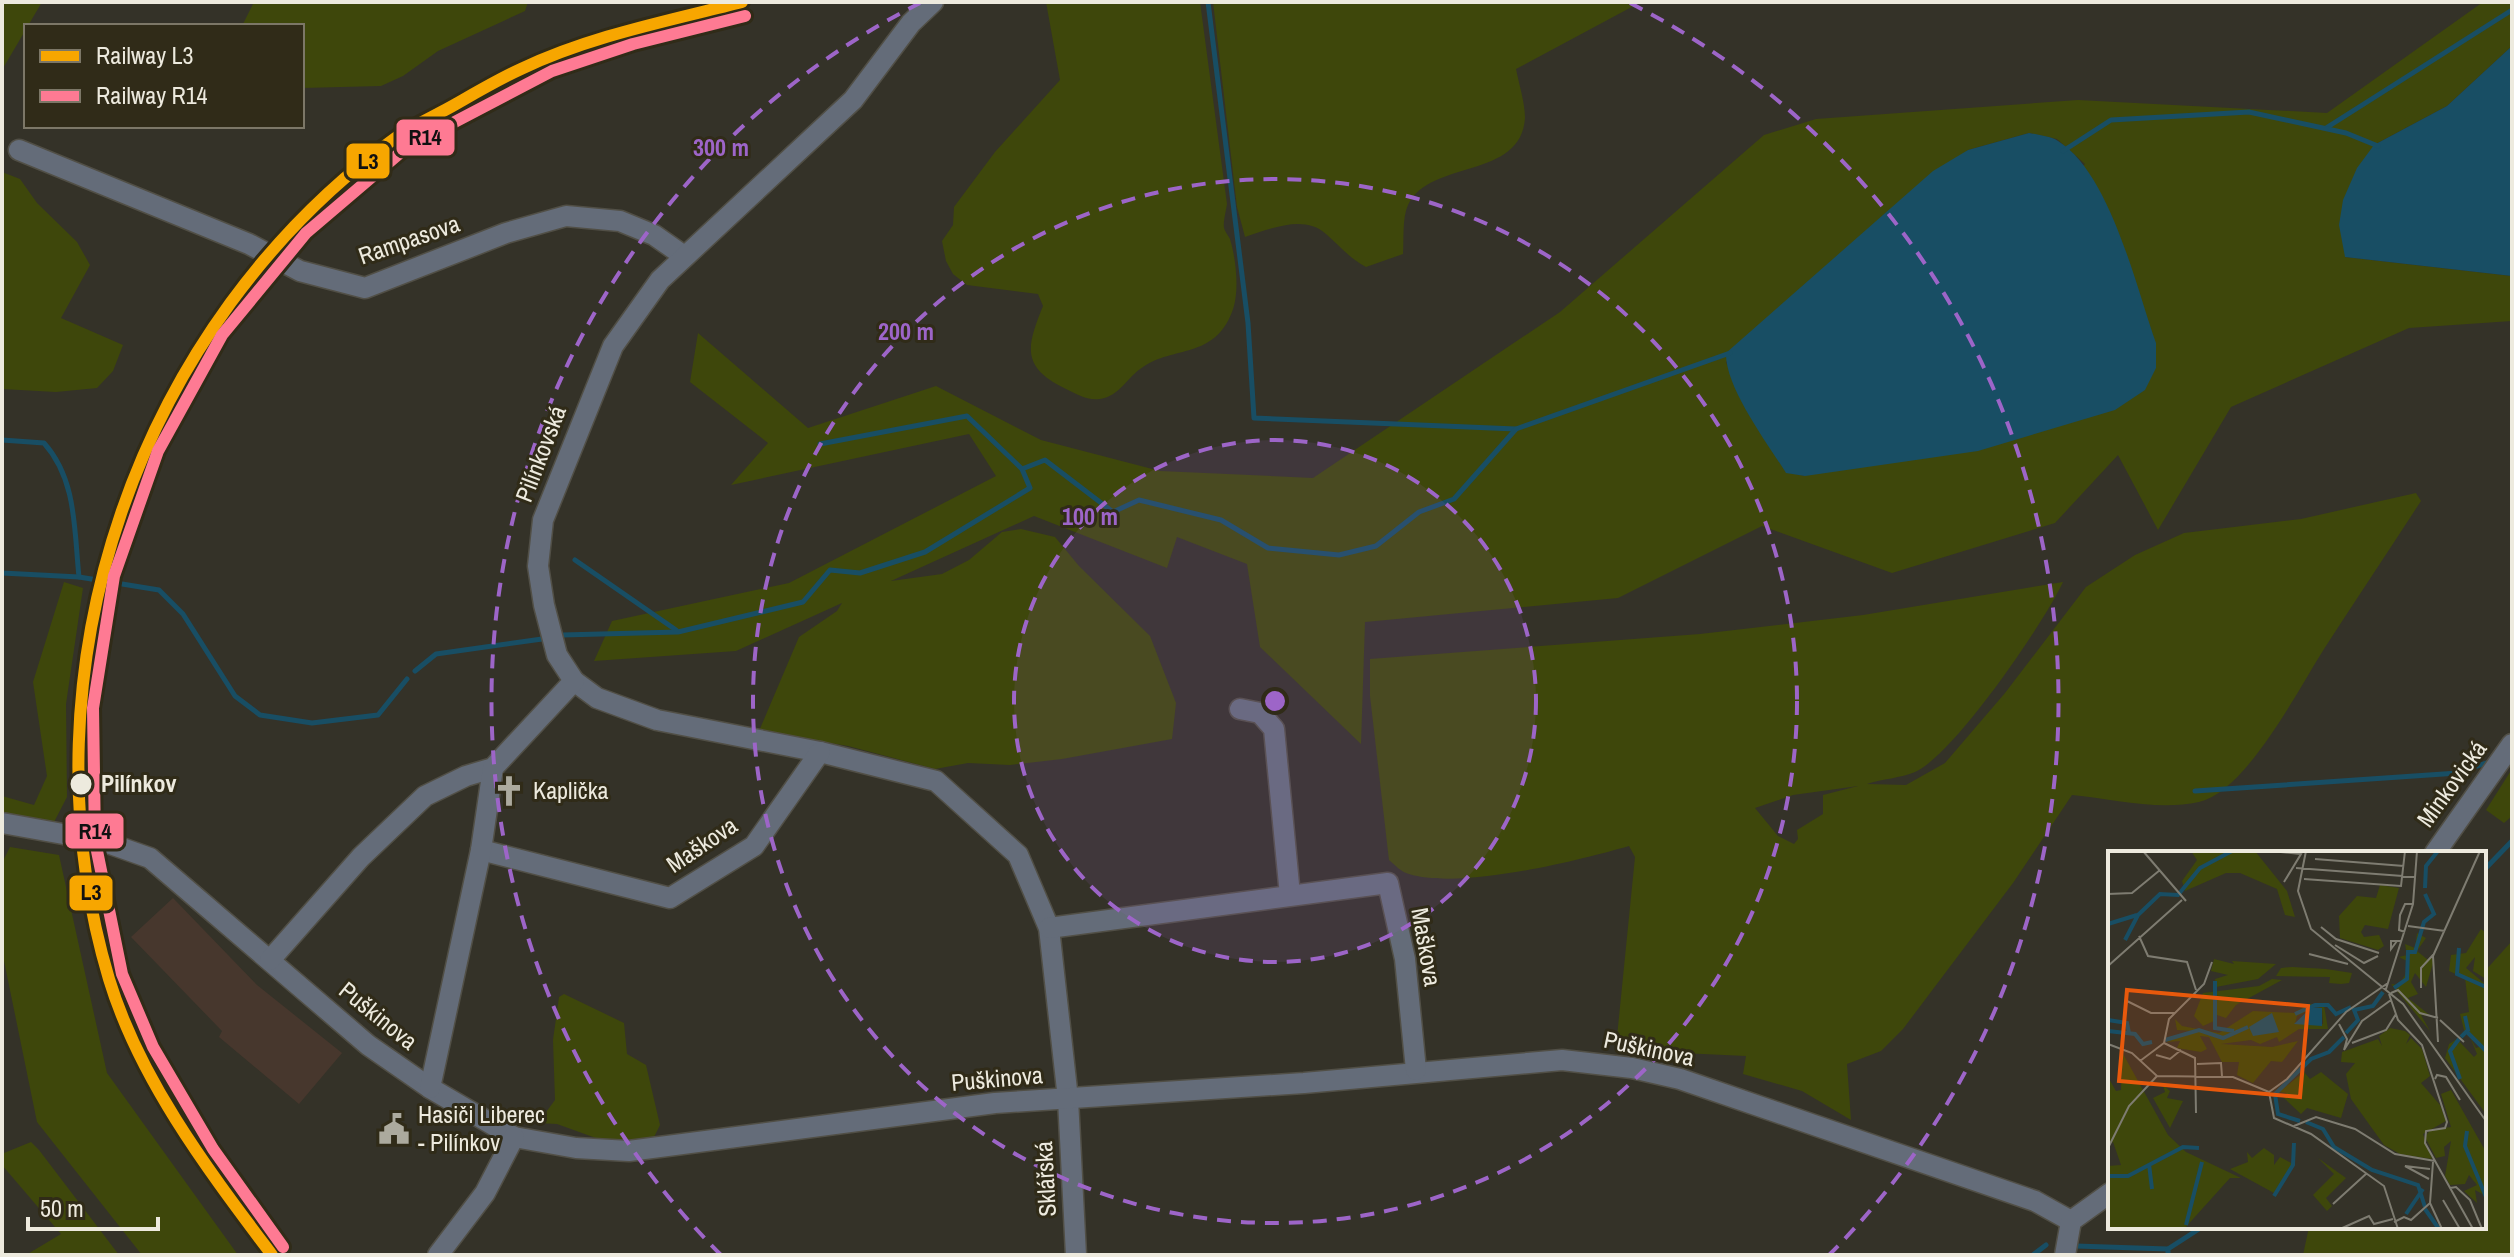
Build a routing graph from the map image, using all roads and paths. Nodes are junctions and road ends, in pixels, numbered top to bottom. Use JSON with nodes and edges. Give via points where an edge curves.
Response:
{"nodes":[{"id":1,"x":933,"y":2,"type":"edge"},
{"id":2,"x":19,"y":150,"type":"dead end"},
{"id":3,"x":684,"y":256,"type":"junction"},
{"id":4,"x":574,"y":681,"type":"junction"},
{"id":5,"x":1240,"y":709,"type":"dead end"},
{"id":6,"x":2512,"y":744,"type":"edge"},
{"id":7,"x":820,"y":752,"type":"junction"},
{"id":8,"x":493,"y":768,"type":"junction"},
{"id":9,"x":2,"y":823,"type":"edge"},
{"id":10,"x":481,"y":850,"type":"junction"},
{"id":11,"x":2436,"y":851,"type":"edge"},
{"id":12,"x":1290,"y":895,"type":"junction"},
{"id":13,"x":1049,"y":928,"type":"junction"},
{"id":14,"x":270,"y":960,"type":"junction"},
{"id":15,"x":1416,"y":1070,"type":"junction"},
{"id":16,"x":430,"y":1088,"type":"junction"},
{"id":17,"x":1068,"y":1099,"type":"junction"},
{"id":18,"x":514,"y":1137,"type":"junction"},
{"id":19,"x":2108,"y":1194,"type":"edge"},
{"id":20,"x":2071,"y":1221,"type":"junction"},
{"id":21,"x":438,"y":1255,"type":"edge"},
{"id":22,"x":1076,"y":1255,"type":"edge"},
{"id":23,"x":2065,"y":1255,"type":"edge"}],
"edges":[{"from":1,"to":3,"type":"street","name":"Pilínkovská","via":[[853,100]]},
{"from":2,"to":3,"type":"street","name":"Rampasova","via":[[249,244],[300,271],[365,288],[506,233],[566,216],[620,221],[654,235]]},
{"from":3,"to":4,"type":"street","name":"Pilínkovská","via":[[613,346],[543,520],[538,566],[544,605],[557,655]]},
{"from":4,"to":7,"type":"street","via":[[597,698],[657,720]]},
{"from":4,"to":8,"type":"street"},
{"from":5,"to":12,"type":"street","via":[[1260,713],[1274,729]]},
{"from":6,"to":11,"type":"street","name":"Minkovická"},
{"from":7,"to":10,"type":"street","name":"Maškova","via":[[754,846],[670,898]]},
{"from":7,"to":13,"type":"street","via":[[936,781],[1018,855]]},
{"from":8,"to":10,"type":"street"},
{"from":8,"to":14,"type":"street","via":[[425,796],[361,857]]},
{"from":9,"to":14,"type":"street","name":"Puškinova","via":[[102,841],[150,858]]},
{"from":10,"to":16,"type":"street"},
{"from":12,"to":13,"type":"street","name":"Maškova"},
{"from":12,"to":15,"type":"street","name":"Maškova","via":[[1388,883],[1405,959]]},
{"from":13,"to":17,"type":"street"},
{"from":14,"to":16,"type":"street","name":"Puškinova","via":[[368,1045]]},
{"from":15,"to":17,"type":"street","name":"Puškinova"},
{"from":15,"to":20,"type":"street","name":"Puškinova","via":[[1562,1060],[1680,1079],[2035,1201]]},
{"from":16,"to":18,"type":"street","name":"Puškinova"},
{"from":17,"to":18,"type":"street","name":"Puškinova","via":[[964,1107],[629,1151]]},
{"from":17,"to":22,"type":"street","name":"Sklářská"},
{"from":18,"to":21,"type":"street","via":[[485,1193]]},
{"from":19,"to":20,"type":"street"},
{"from":20,"to":23,"type":"street"}]}
